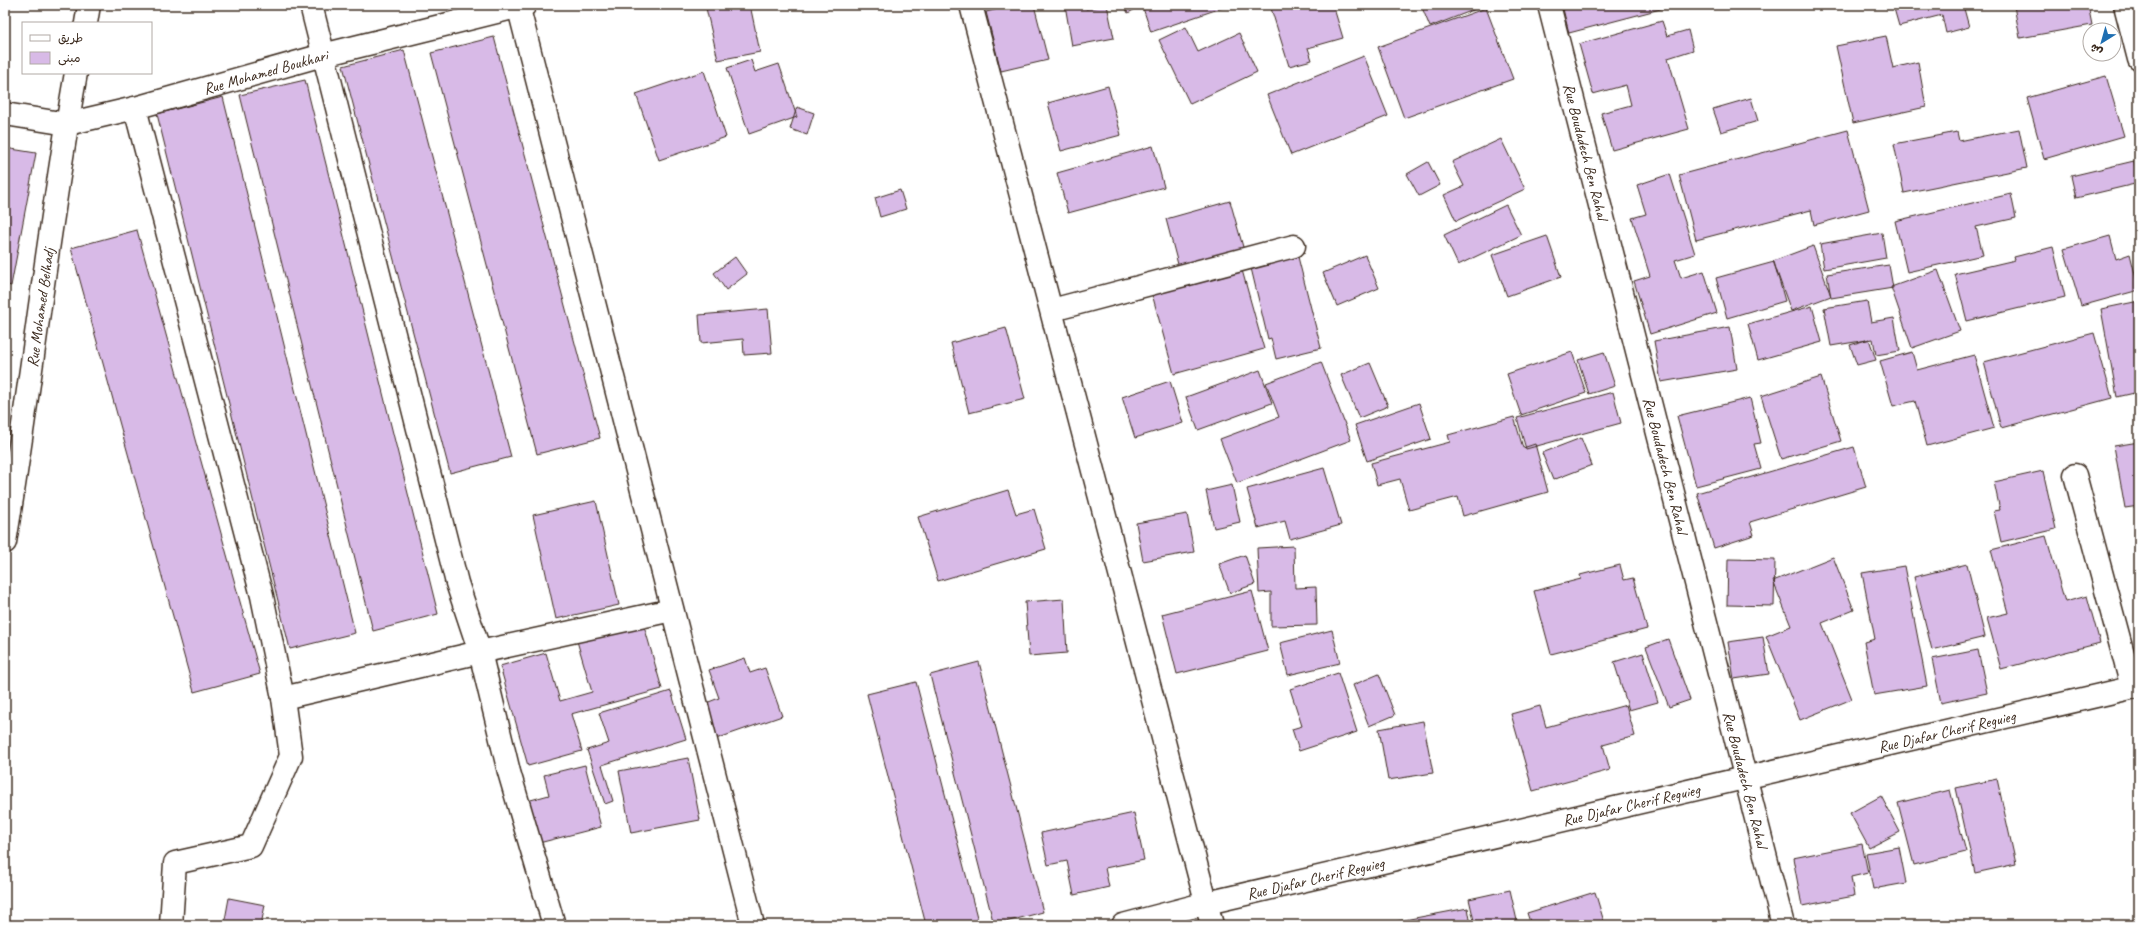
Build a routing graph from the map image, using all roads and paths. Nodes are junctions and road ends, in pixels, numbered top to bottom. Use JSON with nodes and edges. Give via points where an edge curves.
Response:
{"nodes":[{"id":1,"x":89,"y":5,"type":"edge"},
{"id":2,"x":311,"y":5,"type":"edge"},
{"id":3,"x":972,"y":5,"type":"edge"},
{"id":4,"x":1549,"y":5,"type":"edge"},
{"id":5,"x":2125,"y":5,"type":"edge"},
{"id":6,"x":520,"y":6,"type":"edge"},
{"id":7,"x":86,"y":22,"type":"edge"},
{"id":8,"x":323,"y":55,"type":"junction"},
{"id":9,"x":2139,"y":59,"type":"edge"},
{"id":10,"x":76,"y":74,"type":"edge"},
{"id":11,"x":135,"y":108,"type":"junction"},
{"id":12,"x":5,"y":114,"type":"edge"},
{"id":13,"x":67,"y":124,"type":"junction"},
{"id":14,"x":1294,"y":246,"type":"dead end"},
{"id":15,"x":1052,"y":310,"type":"junction"},
{"id":16,"x":2075,"y":475,"type":"dead end"},
{"id":17,"x":5,"y":542,"type":"edge"},
{"id":18,"x":672,"y":610,"type":"junction"},
{"id":19,"x":480,"y":652,"type":"junction"},
{"id":20,"x":2136,"y":687,"type":"edge"},
{"id":21,"x":283,"y":698,"type":"junction"},
{"id":22,"x":1745,"y":778,"type":"junction"},
{"id":23,"x":1207,"y":903,"type":"junction"},
{"id":24,"x":171,"y":925,"type":"edge"},
{"id":25,"x":554,"y":925,"type":"edge"},
{"id":26,"x":753,"y":925,"type":"edge"},
{"id":27,"x":1123,"y":925,"type":"edge"},
{"id":28,"x":1212,"y":925,"type":"edge"},
{"id":29,"x":1783,"y":925,"type":"edge"}],
"edges":[{"from":1,"to":7,"type":"street"},
{"from":2,"to":8,"type":"street"},
{"from":3,"to":15,"type":"street"},
{"from":4,"to":22,"type":"street","name":"Rue Boudadech Ben Rahal"},
{"from":5,"to":9,"type":"street"},
{"from":6,"to":8,"type":"street","name":"Rue Mohamed Boukhari"},
{"from":6,"to":18,"type":"street"},
{"from":8,"to":11,"type":"street","name":"Rue Mohamed Boukhari"},
{"from":8,"to":19,"type":"street","via":[[457,583]]},
{"from":10,"to":13,"type":"street","name":"Rue Mohamed Belhadj"},
{"from":11,"to":13,"type":"street","name":"Rue Mohamed Boukhari"},
{"from":11,"to":21,"type":"street","via":[[262,596]]},
{"from":12,"to":13,"type":"street","name":"Rue Mohamed Boukhari"},
{"from":13,"to":17,"type":"street","name":"Rue Mohamed Belhadj","via":[[24,432]]},
{"from":14,"to":15,"type":"street"},
{"from":15,"to":23,"type":"street"},
{"from":16,"to":20,"type":"street"},
{"from":18,"to":19,"type":"street"},
{"from":18,"to":26,"type":"street"},
{"from":19,"to":21,"type":"street"},
{"from":19,"to":25,"type":"street","via":[[509,772]]},
{"from":20,"to":22,"type":"street","name":"Rue Djafar Cherif Reguieg"},
{"from":21,"to":24,"type":"street","via":[[291,756],[252,846],[175,863]]},
{"from":22,"to":23,"type":"street","name":"Rue Djafar Cherif Reguieg"},
{"from":22,"to":29,"type":"street","name":"Rue Boudadech Ben Rahal"},
{"from":23,"to":27,"type":"street","name":"Rue Djafar Cherif Reguieg"},
{"from":23,"to":28,"type":"street"}]}
